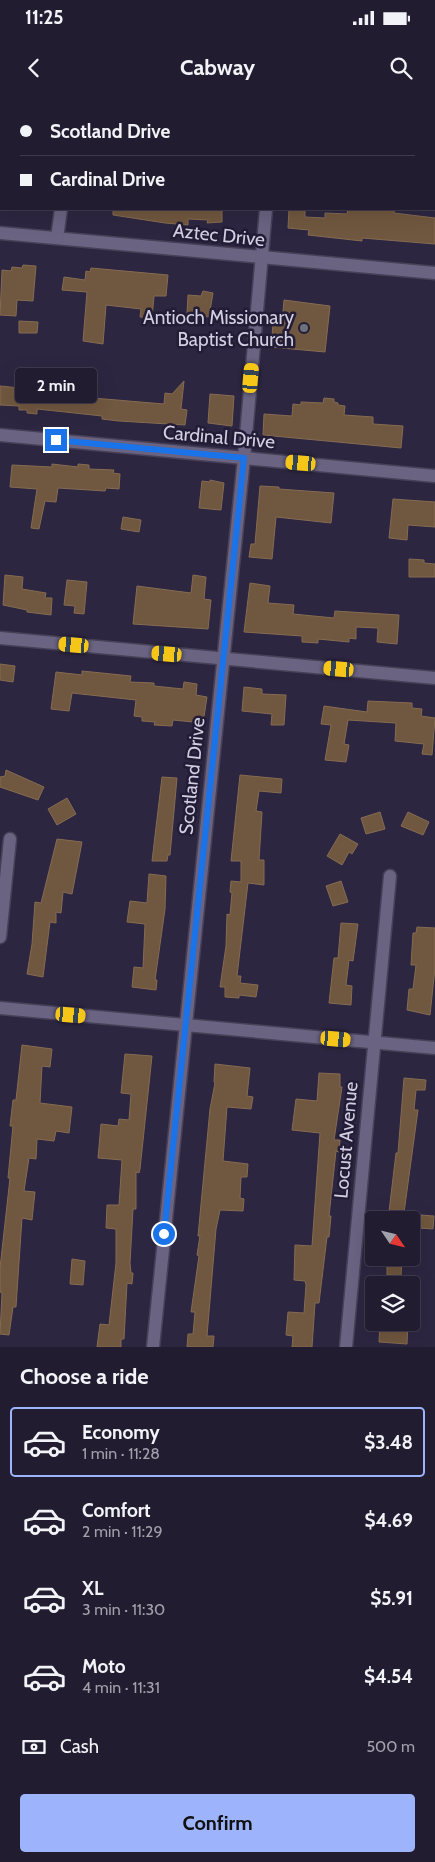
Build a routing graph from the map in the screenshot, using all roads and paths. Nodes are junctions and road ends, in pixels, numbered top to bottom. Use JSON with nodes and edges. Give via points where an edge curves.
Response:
{"nodes":[{"id":1,"x":61,"y":210,"type":"edge"},
{"id":2,"x":266,"y":210,"type":"edge"},
{"id":3,"x":0,"y":233,"type":"edge"},
{"id":4,"x":57,"y":238,"type":"junction"},
{"id":5,"x":262,"y":258,"type":"junction"},
{"id":6,"x":435,"y":274,"type":"edge"},
{"id":7,"x":0,"y":435,"type":"edge"},
{"id":8,"x":244,"y":458,"type":"junction"},
{"id":9,"x":435,"y":476,"type":"edge"},
{"id":10,"x":0,"y":638,"type":"edge"},
{"id":11,"x":223,"y":659,"type":"junction"},
{"id":12,"x":435,"y":678,"type":"edge"},
{"id":13,"x":10,"y":839,"type":"dead end"},
{"id":14,"x":390,"y":876,"type":"dead end"},
{"id":15,"x":0,"y":937,"type":"edge"},
{"id":16,"x":0,"y":1008,"type":"edge"},
{"id":17,"x":185,"y":1025,"type":"junction"},
{"id":18,"x":373,"y":1043,"type":"junction"},
{"id":19,"x":435,"y":1048,"type":"edge"},
{"id":20,"x":153,"y":1347,"type":"edge"},
{"id":21,"x":346,"y":1347,"type":"edge"}],
"edges":[{"from":1,"to":4,"type":"street"},
{"from":2,"to":5,"type":"street","name":"Scotland Drive"},
{"from":3,"to":4,"type":"street","name":"Aztec Drive"},
{"from":4,"to":5,"type":"street","name":"Aztec Drive"},
{"from":5,"to":6,"type":"street","name":"Aztec Drive"},
{"from":5,"to":8,"type":"street","name":"Scotland Drive"},
{"from":7,"to":8,"type":"street","name":"Cardinal Drive"},
{"from":8,"to":9,"type":"street","name":"Cardinal Drive"},
{"from":8,"to":11,"type":"street","name":"Scotland Drive"},
{"from":10,"to":11,"type":"street"},
{"from":11,"to":12,"type":"street"},
{"from":11,"to":17,"type":"street","name":"Scotland Drive"},
{"from":13,"to":15,"type":"street"},
{"from":14,"to":18,"type":"street","name":"Locust Avenue"},
{"from":16,"to":17,"type":"street"},
{"from":17,"to":18,"type":"street"},
{"from":17,"to":20,"type":"street","name":"Scotland Drive"},
{"from":18,"to":19,"type":"street"},
{"from":18,"to":21,"type":"street","name":"Locust Avenue"}]}
